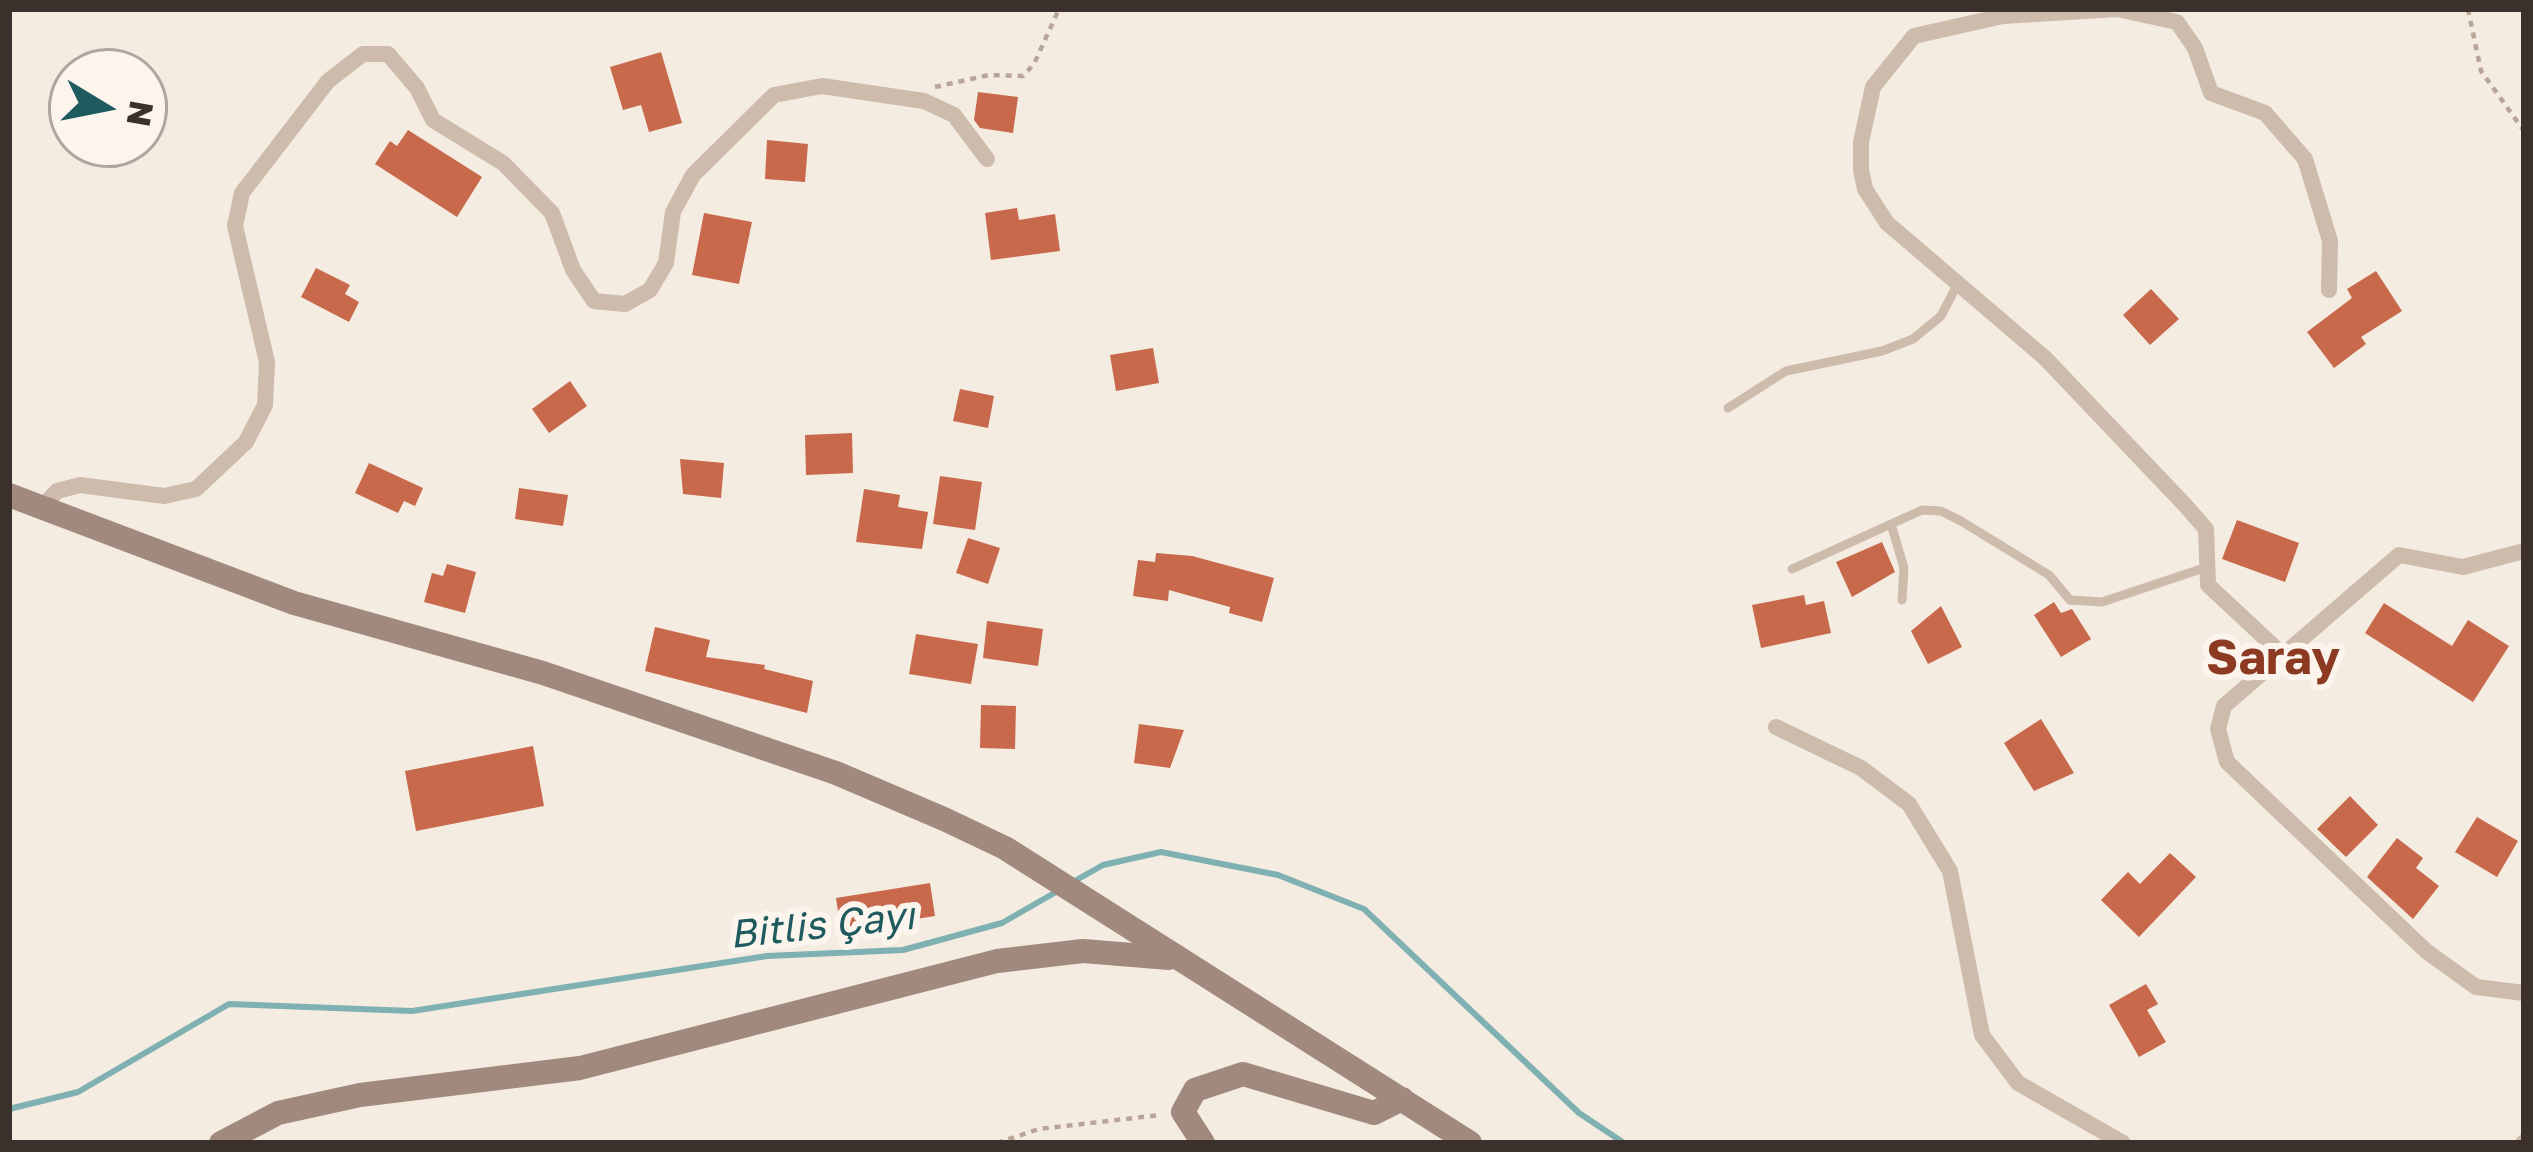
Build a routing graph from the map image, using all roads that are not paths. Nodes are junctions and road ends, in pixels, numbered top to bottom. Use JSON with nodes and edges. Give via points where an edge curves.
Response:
{"nodes":[{"id":1,"x":987,"y":159,"type":"dead end"},
{"id":2,"x":1960,"y":280,"type":"junction"},
{"id":3,"x":2329,"y":290,"type":"dead end"},
{"id":4,"x":1728,"y":408,"type":"dead end"},
{"id":5,"x":9,"y":495,"type":"edge"},
{"id":6,"x":41,"y":508,"type":"junction"},
{"id":7,"x":1891,"y":524,"type":"junction"},
{"id":8,"x":2524,"y":551,"type":"edge"},
{"id":9,"x":2204,"y":568,"type":"junction"},
{"id":10,"x":1792,"y":569,"type":"dead end"},
{"id":11,"x":1902,"y":600,"type":"dead end"},
{"id":12,"x":2282,"y":654,"type":"junction"},
{"id":13,"x":1776,"y":727,"type":"dead end"},
{"id":14,"x":1177,"y":958,"type":"junction"},
{"id":15,"x":2524,"y":994,"type":"edge"},
{"id":16,"x":1402,"y":1099,"type":"junction"},
{"id":17,"x":221,"y":1143,"type":"edge"},
{"id":18,"x":1203,"y":1143,"type":"edge"},
{"id":19,"x":1470,"y":1143,"type":"edge"},
{"id":20,"x":2123,"y":1143,"type":"edge"}],
"edges":[{"from":1,"to":6,"type":"street","via":[[954,115],[924,101],[822,86],[774,95],[693,176],[650,290],[626,304],[594,301],[552,213],[503,163],[433,120],[388,54],[363,53],[328,81],[242,193],[235,226],[267,362],[265,405],[246,442],[196,489],[164,496],[80,485],[56,491]]},
{"from":2,"to":3,"type":"street","via":[[1887,223],[1865,189],[1861,142],[1873,87],[1914,36],[2002,16],[2117,9],[2176,22],[2211,93],[2265,112],[2305,159],[2330,241]]},
{"from":2,"to":4,"type":"lane","via":[[1940,316],[1913,339],[1786,371]]},
{"from":2,"to":9,"type":"street","via":[[2206,529]]},
{"from":5,"to":6,"type":"main road"},
{"from":6,"to":14,"type":"main road","via":[[294,604],[543,673],[836,772],[1005,848]]},
{"from":7,"to":9,"type":"lane","via":[[1941,511],[2048,575],[2070,600],[2114,599]]},
{"from":7,"to":10,"type":"lane"},
{"from":7,"to":11,"type":"lane","via":[[1904,568]]},
{"from":8,"to":12,"type":"street","via":[[2463,567],[2399,555]]},
{"from":9,"to":12,"type":"street","via":[[2225,603]]},
{"from":12,"to":15,"type":"street","via":[[2224,706],[2218,729],[2227,762],[2426,951],[2476,987]]},
{"from":13,"to":20,"type":"street","via":[[1861,768],[1909,804],[1950,871],[1982,1035],[2018,1083]]},
{"from":14,"to":16,"type":"main road"},
{"from":14,"to":17,"type":"main road","via":[[1083,951],[997,962],[580,1068],[278,1113]]},
{"from":16,"to":18,"type":"main road","via":[[1374,1113],[1244,1075],[1195,1090],[1183,1112]]},
{"from":16,"to":19,"type":"main road"}]}
